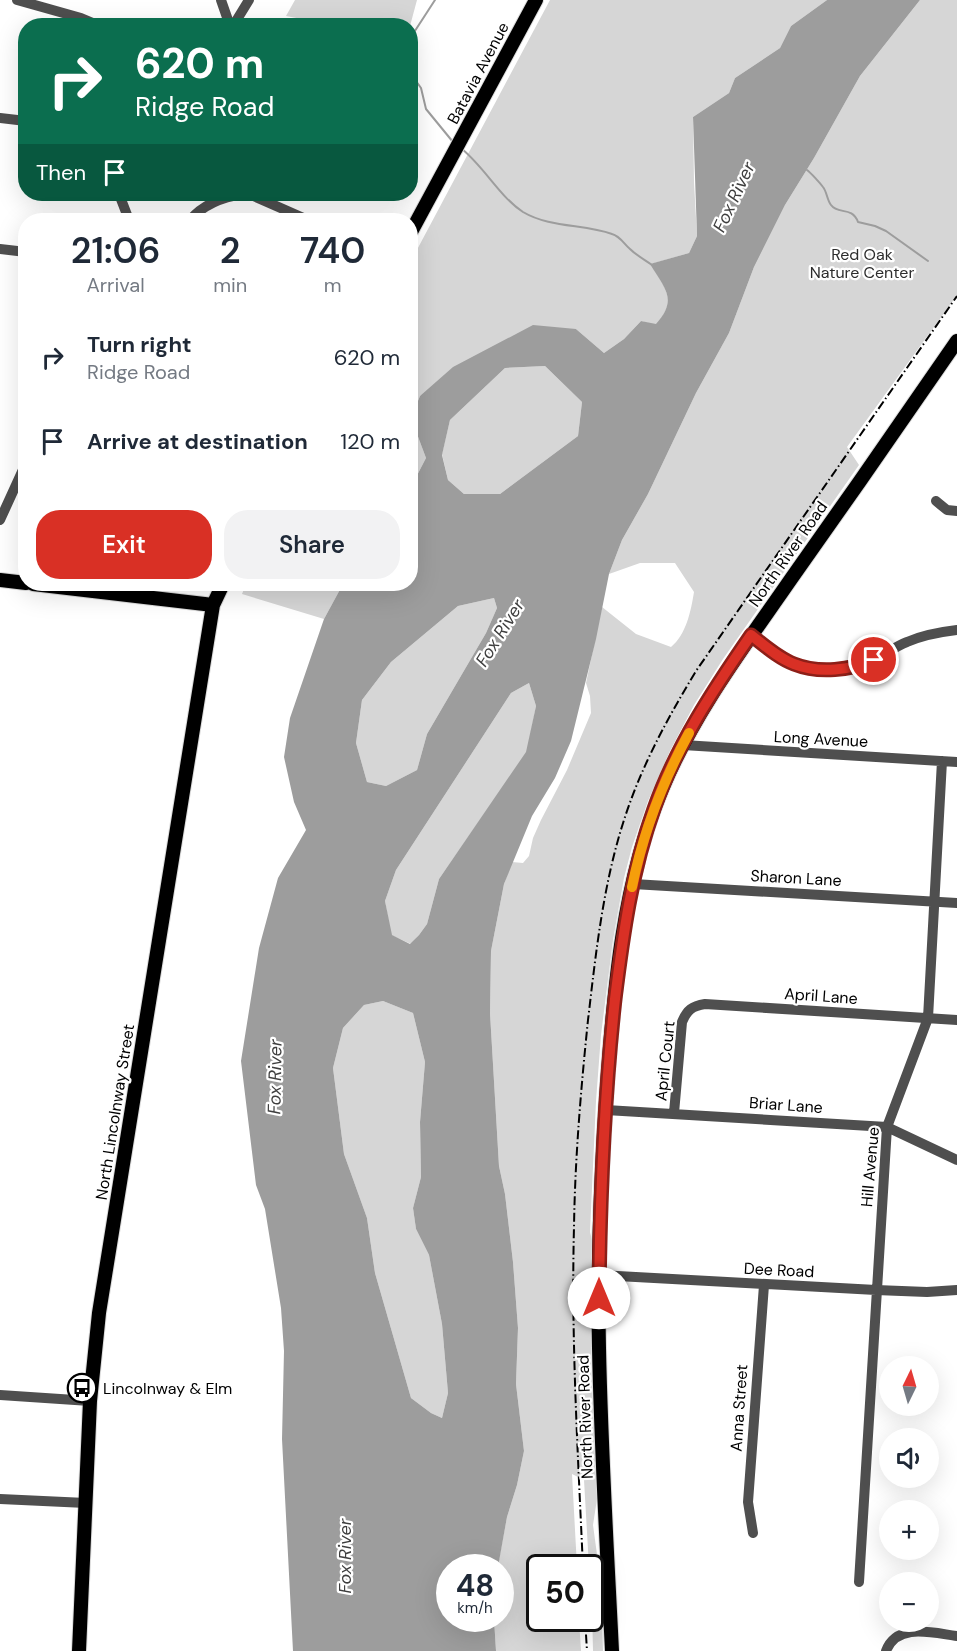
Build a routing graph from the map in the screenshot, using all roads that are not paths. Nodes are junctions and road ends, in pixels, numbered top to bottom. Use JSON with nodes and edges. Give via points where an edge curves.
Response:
{"nodes":[{"id":1,"x":17,"y":0,"type":"edge"},
{"id":2,"x":221,"y":0,"type":"edge"},
{"id":3,"x":249,"y":0,"type":"edge"},
{"id":4,"x":536,"y":0,"type":"edge"},
{"id":5,"x":81,"y":18,"type":"edge"},
{"id":6,"x":229,"y":18,"type":"edge"},
{"id":7,"x":237,"y":18,"type":"edge"},
{"id":8,"x":1,"y":121,"type":"edge"},
{"id":9,"x":18,"y":121,"type":"edge"},
{"id":10,"x":216,"y":201,"type":"edge"},
{"id":11,"x":265,"y":201,"type":"edge"},
{"id":12,"x":198,"y":213,"type":"edge"},
{"id":13,"x":292,"y":213,"type":"edge"},
{"id":14,"x":418,"y":219,"type":"edge"},
{"id":15,"x":0,"y":249,"type":"edge"},
{"id":16,"x":18,"y":251,"type":"edge"},
{"id":17,"x":957,"y":341,"type":"edge"},
{"id":18,"x":18,"y":481,"type":"edge"},
{"id":19,"x":936,"y":501,"type":"dead end"},
{"id":20,"x":957,"y":511,"type":"edge"},
{"id":21,"x":0,"y":520,"type":"edge"},
{"id":22,"x":0,"y":580,"type":"edge"},
{"id":23,"x":18,"y":582,"type":"edge"},
{"id":24,"x":93,"y":591,"type":"edge"},
{"id":25,"x":220,"y":591,"type":"edge"},
{"id":26,"x":213,"y":605,"type":"junction"},
{"id":27,"x":957,"y":630,"type":"edge"},
{"id":28,"x":751,"y":635,"type":"junction"},
{"id":29,"x":682,"y":744,"type":"junction"},
{"id":30,"x":942,"y":761,"type":"junction"},
{"id":31,"x":957,"y":762,"type":"edge"},
{"id":32,"x":633,"y":884,"type":"junction"},
{"id":33,"x":933,"y":902,"type":"junction"},
{"id":34,"x":957,"y":903,"type":"edge"},
{"id":35,"x":686,"y":1012,"type":"joint"},
{"id":36,"x":928,"y":1018,"type":"junction"},
{"id":37,"x":957,"y":1020,"type":"edge"},
{"id":38,"x":606,"y":1110,"type":"junction"},
{"id":39,"x":674,"y":1113,"type":"junction"},
{"id":40,"x":887,"y":1127,"type":"junction"},
{"id":41,"x":957,"y":1160,"type":"edge"},
{"id":42,"x":599,"y":1275,"type":"junction"},
{"id":43,"x":764,"y":1285,"type":"junction"},
{"id":44,"x":876,"y":1290,"type":"junction"},
{"id":45,"x":957,"y":1290,"type":"edge"},
{"id":46,"x":0,"y":1395,"type":"edge"},
{"id":47,"x":90,"y":1401,"type":"junction"},
{"id":48,"x":0,"y":1498,"type":"edge"},
{"id":49,"x":86,"y":1503,"type":"junction"},
{"id":50,"x":753,"y":1533,"type":"dead end"},
{"id":51,"x":859,"y":1582,"type":"dead end"},
{"id":52,"x":957,"y":1636,"type":"edge"},
{"id":53,"x":79,"y":1651,"type":"edge"},
{"id":54,"x":612,"y":1651,"type":"edge"},
{"id":55,"x":886,"y":1651,"type":"edge"}],
"edges":[{"from":1,"to":5,"type":"street"},
{"from":2,"to":6,"type":"street"},
{"from":3,"to":7,"type":"street"},
{"from":4,"to":14,"type":"main road","name":"Batavia Avenue"},
{"from":8,"to":9,"type":"street"},
{"from":10,"to":12,"type":"street"},
{"from":11,"to":13,"type":"street"},
{"from":15,"to":16,"type":"street"},
{"from":17,"to":28,"type":"main road","name":"North River Road"},
{"from":18,"to":21,"type":"street"},
{"from":19,"to":20,"type":"street","via":[[947,510]]},
{"from":22,"to":23,"type":"main road"},
{"from":24,"to":26,"type":"main road"},
{"from":25,"to":26,"type":"main road","name":"North Lincolnway Street"},
{"from":26,"to":47,"type":"main road","name":"North Lincolnway Street","via":[[102,1291]]},
{"from":27,"to":28,"type":"street","via":[[905,642],[863,665],[829,669],[795,665]]},
{"from":28,"to":29,"type":"main road","name":"North River Road"},
{"from":29,"to":30,"type":"street","name":"Long Avenue"},
{"from":29,"to":32,"type":"main road","name":"North River Road","via":[[654,808]]},
{"from":30,"to":31,"type":"street","name":"Long Avenue"},
{"from":30,"to":33,"type":"street","name":"Hill Avenue"},
{"from":32,"to":33,"type":"street","name":"Sharon Lane"},
{"from":32,"to":38,"type":"main road","name":"North River Road","via":[[616,987]]},
{"from":33,"to":34,"type":"street","name":"Sharon Lane"},
{"from":33,"to":36,"type":"street","name":"Hill Avenue"},
{"from":35,"to":36,"type":"street","name":"April Lane","via":[[705,1004]]},
{"from":35,"to":39,"type":"street","name":"April Court"},
{"from":36,"to":37,"type":"street","name":"April Lane"},
{"from":36,"to":40,"type":"street","name":"Hill Avenue"},
{"from":38,"to":39,"type":"street","name":"Briar Lane"},
{"from":38,"to":42,"type":"main road","name":"North River Road"},
{"from":39,"to":40,"type":"street","name":"Briar Lane"},
{"from":40,"to":41,"type":"street","name":"Briar Lane"},
{"from":40,"to":44,"type":"street","name":"Hill Avenue"},
{"from":42,"to":43,"type":"street","name":"Dee Road"},
{"from":42,"to":54,"type":"main road","name":"North River Road"},
{"from":43,"to":44,"type":"street","name":"Dee Road"},
{"from":43,"to":50,"type":"street","name":"Anna Street","via":[[748,1502]]},
{"from":44,"to":45,"type":"street","name":"Dee Road"},
{"from":44,"to":51,"type":"street","name":"Hill Avenue"},
{"from":46,"to":47,"type":"street"},
{"from":47,"to":49,"type":"main road","name":"North Lincolnway Street"},
{"from":48,"to":49,"type":"street"},
{"from":49,"to":53,"type":"main road","name":"North Lincolnway Street"},
{"from":52,"to":55,"type":"street","via":[[903,1632],[889,1643]]}]}
